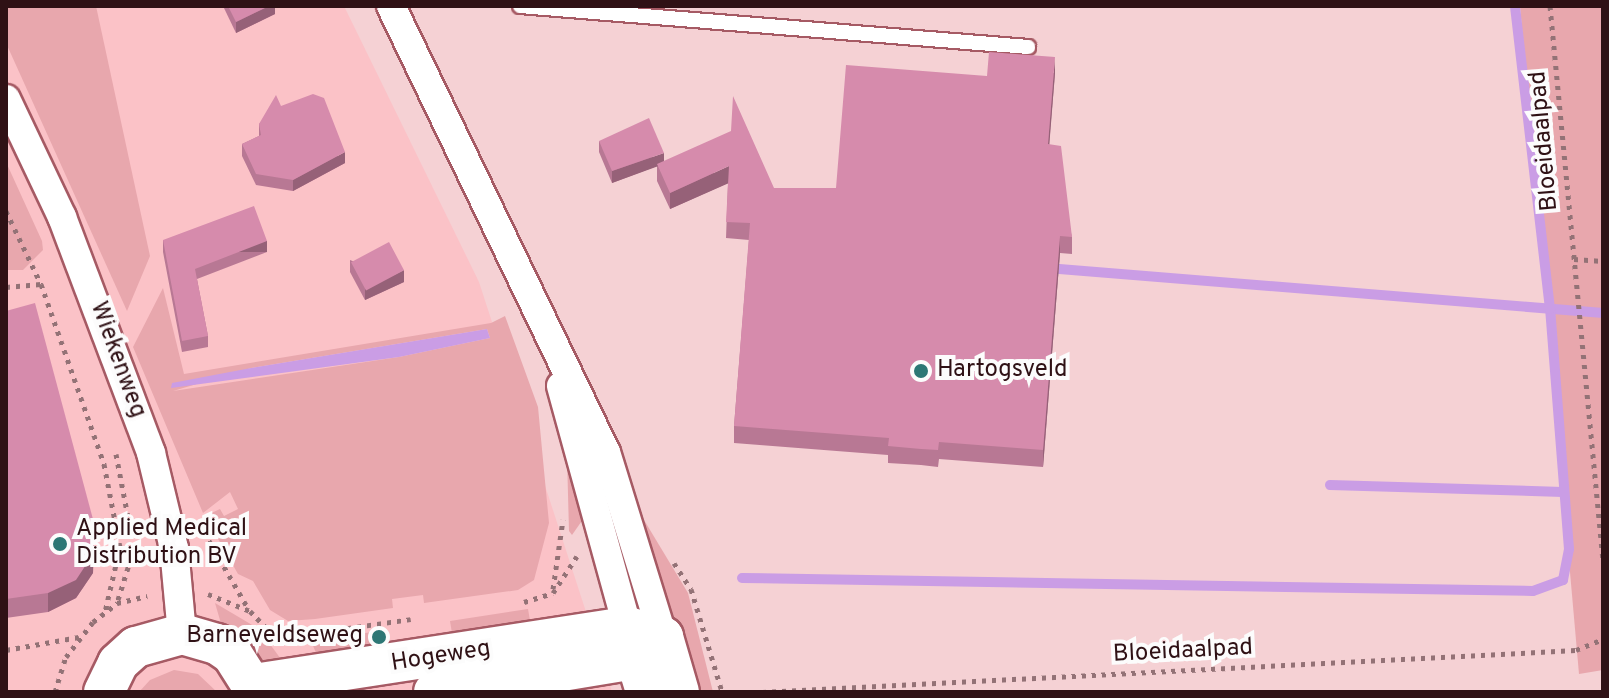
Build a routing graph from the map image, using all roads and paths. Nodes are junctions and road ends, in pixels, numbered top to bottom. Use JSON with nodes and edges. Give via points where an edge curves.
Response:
{"nodes":[{"id":1,"x":520,"y":6,"type":"edge"},
{"id":2,"x":1550,"y":6,"type":"edge"},
{"id":3,"x":397,"y":8,"type":"edge"},
{"id":4,"x":1028,"y":47,"type":"dead end"},
{"id":5,"x":6,"y":99,"type":"edge"},
{"id":6,"x":6,"y":211,"type":"edge"},
{"id":7,"x":1574,"y":259,"type":"junction"},
{"id":8,"x":1603,"y":261,"type":"edge"},
{"id":9,"x":41,"y":284,"type":"junction"},
{"id":10,"x":6,"y":287,"type":"edge"},
{"id":11,"x":113,"y":438,"type":"dead end"},
{"id":12,"x":1603,"y":560,"type":"edge"},
{"id":13,"x":553,"y":593,"type":"dead end"},
{"id":14,"x":117,"y":603,"type":"dead end"},
{"id":15,"x":512,"y":604,"type":"dead end"},
{"id":16,"x":105,"y":612,"type":"dead end"},
{"id":17,"x":419,"y":618,"type":"dead end"},
{"id":18,"x":182,"y":634,"type":"junction"},
{"id":19,"x":80,"y":637,"type":"dead end"},
{"id":20,"x":278,"y":638,"type":"dead end"},
{"id":21,"x":1603,"y":639,"type":"edge"},
{"id":22,"x":6,"y":650,"type":"edge"},
{"id":23,"x":643,"y":654,"type":"edge"},
{"id":24,"x":255,"y":688,"type":"edge"},
{"id":25,"x":104,"y":692,"type":"edge"},
{"id":26,"x":434,"y":692,"type":"edge"},
{"id":27,"x":679,"y":692,"type":"edge"},
{"id":28,"x":762,"y":692,"type":"edge"}],
"edges":[{"from":1,"to":4,"type":"lane"},
{"from":2,"to":7,"type":"path","name":"Bloeidaalpad"},
{"from":3,"to":23,"type":"street","via":[[606,452]]},
{"from":5,"to":18,"type":"street","name":"Wiekenweg","via":[[62,217],[151,453],[174,548]]},
{"from":6,"to":9,"type":"path"},
{"from":7,"to":8,"type":"path"},
{"from":7,"to":12,"type":"path","name":"Bloeidaalpad"},
{"from":9,"to":10,"type":"path"},
{"from":9,"to":16,"type":"path","via":[[104,464],[120,547]]},
{"from":11,"to":14,"type":"path","via":[[134,548]]},
{"from":13,"to":15,"type":"path"},
{"from":17,"to":20,"type":"path"},
{"from":18,"to":24,"type":"street","via":[[232,654]]},
{"from":18,"to":25,"type":"street","via":[[136,647],[118,663]]},
{"from":19,"to":22,"type":"path"},
{"from":21,"to":28,"type":"path","name":"Bloeidaalpad","via":[[1576,650]]},
{"from":23,"to":24,"type":"street","name":"Hogeweg"},
{"from":23,"to":26,"type":"street","name":"Hogeweg"},
{"from":23,"to":27,"type":"street"}]}
